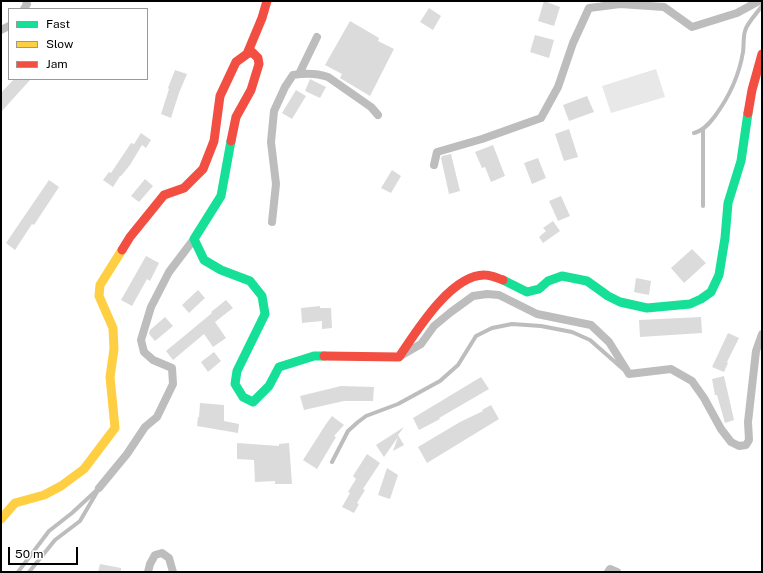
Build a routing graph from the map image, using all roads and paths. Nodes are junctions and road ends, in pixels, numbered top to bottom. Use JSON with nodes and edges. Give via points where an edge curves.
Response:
{"nodes":[{"id":1,"x":267,"y":1,"type":"edge"},
{"id":2,"x":759,"y":1,"type":"edge"},
{"id":3,"x":762,"y":6,"type":"edge"},
{"id":4,"x":317,"y":37,"type":"dead end"},
{"id":5,"x":247,"y":54,"type":"junction"},
{"id":6,"x":762,"y":54,"type":"edge"},
{"id":7,"x":299,"y":74,"type":"junction"},
{"id":8,"x":378,"y":115,"type":"dead end"},
{"id":9,"x":703,"y":129,"type":"junction"},
{"id":10,"x":694,"y":133,"type":"dead end"},
{"id":11,"x":434,"y":165,"type":"dead end"},
{"id":12,"x":704,"y":206,"type":"dead end"},
{"id":13,"x":272,"y":222,"type":"dead end"},
{"id":14,"x":194,"y":239,"type":"junction"},
{"id":15,"x":762,"y":334,"type":"edge"},
{"id":16,"x":399,"y":357,"type":"junction"},
{"id":17,"x":629,"y":374,"type":"junction"},
{"id":18,"x":332,"y":462,"type":"dead end"},
{"id":19,"x":99,"y":488,"type":"junction"},
{"id":20,"x":1,"y":519,"type":"edge"},
{"id":21,"x":18,"y":572,"type":"edge"},
{"id":22,"x":29,"y":572,"type":"edge"},
{"id":23,"x":148,"y":572,"type":"edge"},
{"id":24,"x":173,"y":572,"type":"edge"},
{"id":25,"x":608,"y":572,"type":"edge"},
{"id":26,"x":617,"y":572,"type":"edge"}],
"edges":[{"from":1,"to":5,"type":"street"},
{"from":2,"to":11,"type":"street","via":[[737,13],[692,27],[664,7],[620,4],[589,8],[558,87],[541,118],[437,152]]},
{"from":3,"to":9,"type":"lane","via":[[745,30],[738,72],[732,89],[712,121]]},
{"from":4,"to":7,"type":"street"},
{"from":5,"to":14,"type":"street","via":[[252,52],[258,58],[259,64],[251,90],[236,117],[221,196]]},
{"from":5,"to":20,"type":"street","via":[[236,62],[220,96],[214,142],[203,169],[184,188],[164,195],[130,237],[100,285],[99,296],[113,328],[114,350],[110,377],[115,428],[84,469],[44,495],[15,503]]},
{"from":6,"to":16,"type":"street","via":[[752,90],[741,161],[728,203],[719,275],[711,292],[690,304],[647,308],[620,302],[587,281],[562,276],[548,281],[539,289],[527,292],[503,280],[484,275],[466,280],[449,292],[423,322]]},
{"from":7,"to":8,"type":"street","via":[[307,73],[328,78],[371,107]]},
{"from":7,"to":13,"type":"street","via":[[293,75],[274,111],[271,142],[276,184]]},
{"from":9,"to":10,"type":"lane"},
{"from":9,"to":12,"type":"lane"},
{"from":14,"to":16,"type":"street","via":[[204,260],[221,270],[250,281],[262,296],[265,314],[237,371],[235,384],[243,397],[253,402],[269,386],[279,367],[314,356]]},
{"from":14,"to":19,"type":"street","via":[[169,272],[151,307],[141,340],[144,352],[153,360],[172,368],[172,384],[157,417],[145,427]]},
{"from":15,"to":17,"type":"street","via":[[756,352],[748,422],[750,440],[746,445],[739,446],[731,442],[692,381],[671,369]]},
{"from":16,"to":17,"type":"street","via":[[421,344],[434,326],[450,312],[473,296],[487,294],[499,295],[538,314],[591,324],[609,342]]},
{"from":17,"to":18,"type":"lane","via":[[590,340],[572,332],[512,324],[492,328],[476,336],[458,365],[440,381],[358,422],[348,431]]},
{"from":19,"to":21,"type":"lane","via":[[49,531]]},
{"from":19,"to":22,"type":"lane","via":[[80,521],[55,540]]},
{"from":23,"to":24,"type":"street","via":[[155,555],[162,553],[169,558]]},
{"from":25,"to":26,"type":"street","via":[[610,569]]}]}
